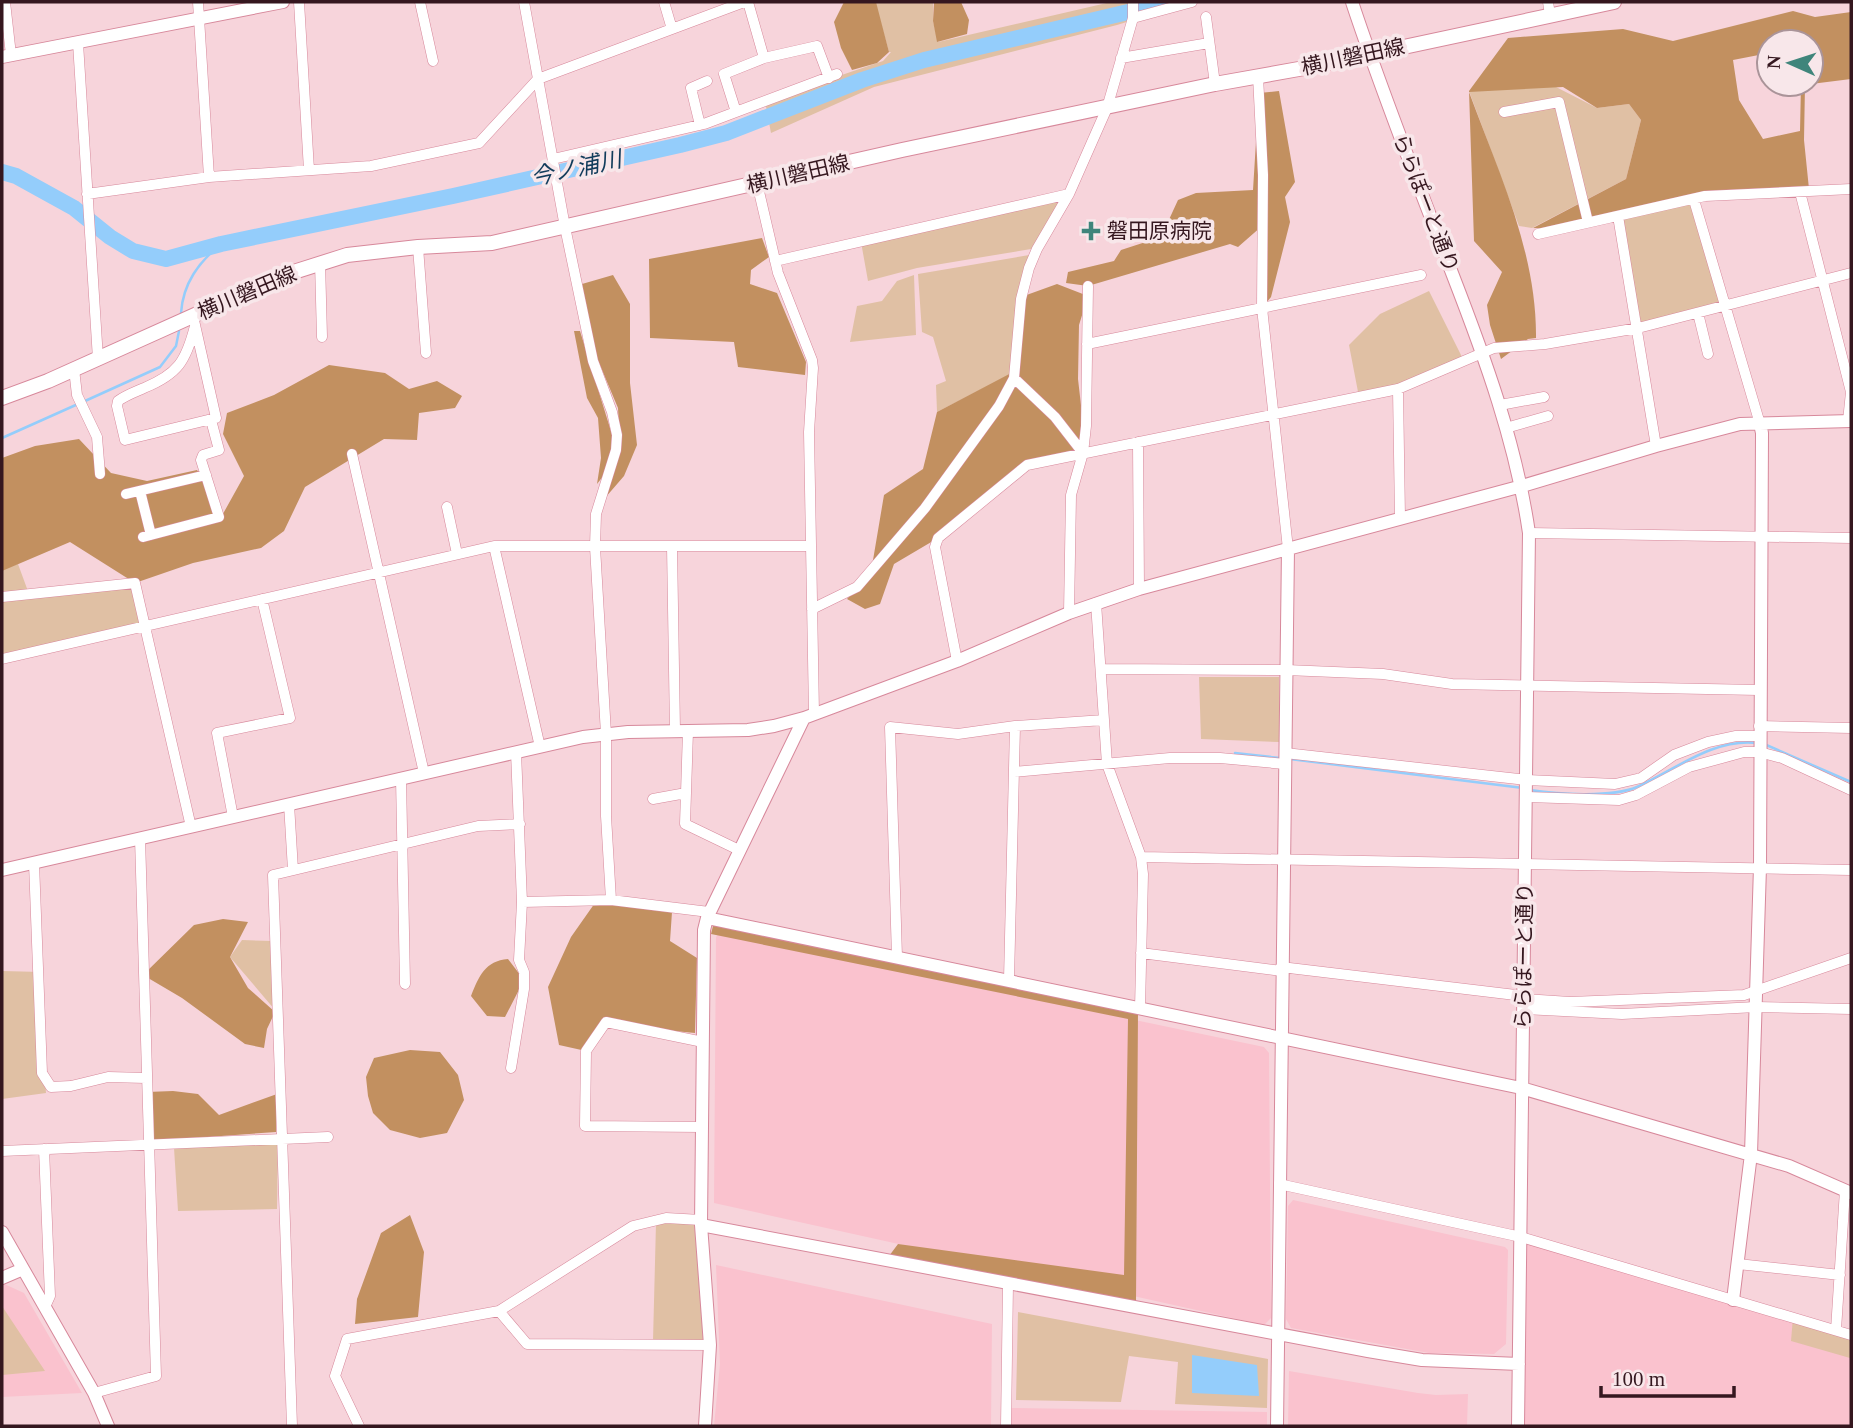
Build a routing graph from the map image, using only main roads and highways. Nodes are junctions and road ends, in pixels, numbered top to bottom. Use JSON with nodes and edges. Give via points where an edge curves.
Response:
{"nodes":[{"id":1,"x":1614,"y":2,"type":"edge"},
{"id":2,"x":1597,"y":4,"type":"edge"},
{"id":3,"x":1549,"y":8,"type":"edge"},
{"id":4,"x":2,"y":398,"type":"edge"}],
"edges":[{"from":1,"to":2,"type":"main road","name":"横川磐田線"},
{"from":2,"to":3,"type":"main road","name":"横川磐田線"},
{"from":3,"to":4,"type":"main road","name":"横川磐田線","via":[[1310,67],[902,150],[492,243],[346,255],[284,275],[194,321]]}]}
